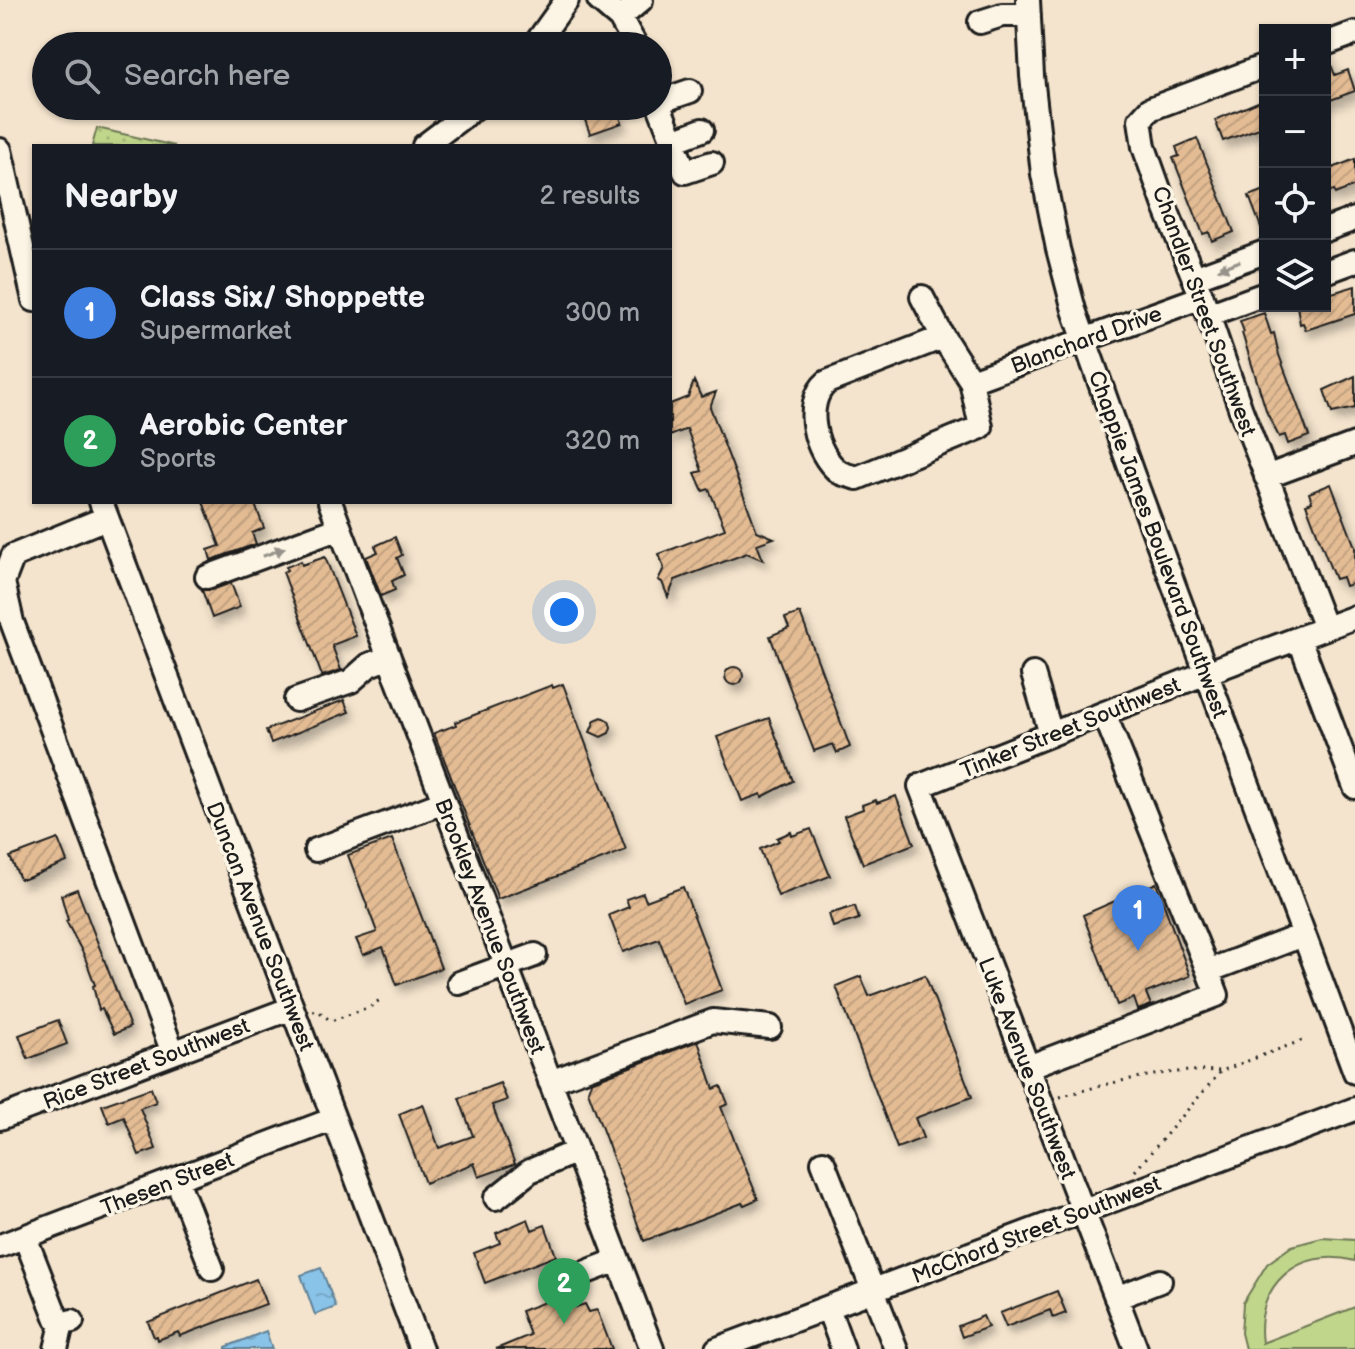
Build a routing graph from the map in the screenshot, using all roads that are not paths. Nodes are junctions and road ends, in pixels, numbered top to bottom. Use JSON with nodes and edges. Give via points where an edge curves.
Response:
{"nodes":[{"id":1,"x":567,"y":0,"type":"edge"},
{"id":2,"x":599,"y":0,"type":"edge"},
{"id":3,"x":641,"y":0,"type":"edge"},
{"id":4,"x":1028,"y":8,"type":"edge"},
{"id":5,"x":620,"y":18,"type":"junction"},
{"id":6,"x":980,"y":22,"type":"dead end"},
{"id":7,"x":544,"y":32,"type":"edge"},
{"id":8,"x":628,"y":32,"type":"edge"},
{"id":9,"x":1355,"y":33,"type":"edge"},
{"id":10,"x":1331,"y":42,"type":"edge"},
{"id":11,"x":1259,"y":68,"type":"edge"},
{"id":12,"x":690,"y":91,"type":"dead end"},
{"id":13,"x":672,"y":97,"type":"edge"},
{"id":14,"x":458,"y":120,"type":"edge"},
{"id":15,"x":665,"y":120,"type":"edge"},
{"id":16,"x":702,"y":130,"type":"dead end"},
{"id":17,"x":673,"y":141,"type":"junction"},
{"id":18,"x":427,"y":144,"type":"edge"},
{"id":19,"x":0,"y":150,"type":"edge"},
{"id":20,"x":712,"y":163,"type":"dead end"},
{"id":21,"x":1355,"y":219,"type":"edge"},
{"id":22,"x":17,"y":225,"type":"edge"},
{"id":23,"x":1331,"y":228,"type":"edge"},
{"id":24,"x":1259,"y":256,"type":"edge"},
{"id":25,"x":1355,"y":261,"type":"edge"},
{"id":26,"x":1331,"y":270,"type":"edge"},
{"id":27,"x":32,"y":291,"type":"edge"},
{"id":28,"x":1259,"y":294,"type":"edge"},
{"id":29,"x":922,"y":297,"type":"dead end"},
{"id":30,"x":1201,"y":297,"type":"junction"},
{"id":31,"x":943,"y":337,"type":"junction"},
{"id":32,"x":1084,"y":340,"type":"junction"},
{"id":33,"x":971,"y":381,"type":"junction"},
{"id":34,"x":1355,"y":444,"type":"edge"},
{"id":35,"x":1266,"y":477,"type":"junction"},
{"id":36,"x":331,"y":504,"type":"edge"},
{"id":37,"x":104,"y":510,"type":"edge"},
{"id":38,"x":340,"y":528,"type":"junction"},
{"id":39,"x":207,"y":577,"type":"dead end"},
{"id":40,"x":1355,"y":617,"type":"edge"},
{"id":41,"x":1325,"y":628,"type":"junction"},
{"id":42,"x":1299,"y":638,"type":"junction"},
{"id":43,"x":389,"y":657,"type":"junction"},
{"id":44,"x":1206,"y":673,"type":"junction"},
{"id":45,"x":1033,"y":674,"type":"dead end"},
{"id":46,"x":296,"y":700,"type":"dead end"},
{"id":47,"x":1104,"y":713,"type":"junction"},
{"id":48,"x":1051,"y":734,"type":"junction"},
{"id":49,"x":920,"y":786,"type":"joint"},
{"id":50,"x":1355,"y":787,"type":"edge"},
{"id":51,"x":444,"y":802,"type":"junction"},
{"id":52,"x":316,"y":850,"type":"dead end"},
{"id":53,"x":1303,"y":935,"type":"junction"},
{"id":54,"x":535,"y":955,"type":"dead end"},
{"id":55,"x":506,"y":965,"type":"junction"},
{"id":56,"x":1208,"y":971,"type":"junction"},
{"id":57,"x":459,"y":983,"type":"dead end"},
{"id":58,"x":299,"y":1011,"type":"junction"},
{"id":59,"x":770,"y":1027,"type":"dead end"},
{"id":60,"x":173,"y":1053,"type":"junction"},
{"id":61,"x":1028,"y":1067,"type":"junction"},
{"id":62,"x":1355,"y":1072,"type":"edge"},
{"id":63,"x":550,"y":1082,"type":"junction"},
{"id":64,"x":1355,"y":1109,"type":"edge"},
{"id":65,"x":0,"y":1118,"type":"edge"},
{"id":66,"x":334,"y":1119,"type":"junction"},
{"id":67,"x":577,"y":1151,"type":"junction"},
{"id":68,"x":823,"y":1162,"type":"dead end"},
{"id":69,"x":177,"y":1180,"type":"junction"},
{"id":70,"x":496,"y":1198,"type":"dead end"},
{"id":71,"x":1083,"y":1211,"type":"junction"},
{"id":72,"x":25,"y":1237,"type":"junction"},
{"id":73,"x":0,"y":1246,"type":"edge"},
{"id":74,"x":618,"y":1260,"type":"junction"},
{"id":75,"x":212,"y":1269,"type":"dead end"},
{"id":76,"x":576,"y":1276,"type":"dead end"},
{"id":77,"x":1160,"y":1281,"type":"dead end"},
{"id":78,"x":874,"y":1290,"type":"junction"},
{"id":79,"x":1116,"y":1298,"type":"junction"},
{"id":80,"x":828,"y":1308,"type":"junction"},
{"id":81,"x":721,"y":1348,"type":"edge"},
{"id":82,"x":56,"y":1349,"type":"edge"},
{"id":83,"x":421,"y":1349,"type":"edge"},
{"id":84,"x":652,"y":1349,"type":"edge"},
{"id":85,"x":843,"y":1349,"type":"edge"},
{"id":86,"x":896,"y":1349,"type":"edge"},
{"id":87,"x":1136,"y":1349,"type":"edge"}],
"edges":[{"from":1,"to":7,"type":"street"},
{"from":2,"to":5,"type":"street"},
{"from":3,"to":5,"type":"street"},
{"from":4,"to":6,"type":"street"},
{"from":4,"to":32,"type":"street","name":"Chappie James Boulevard Southwest","via":[[1043,174]]},
{"from":5,"to":8,"type":"street"},
{"from":9,"to":10,"type":"street"},
{"from":11,"to":30,"type":"street","name":"Chandler Street Southwest","via":[[1150,109],[1140,120],[1144,147]]},
{"from":12,"to":13,"type":"street"},
{"from":14,"to":18,"type":"street"},
{"from":15,"to":17,"type":"street"},
{"from":16,"to":17,"type":"street"},
{"from":17,"to":20,"type":"street","via":[[685,172]]},
{"from":19,"to":22,"type":"street"},
{"from":21,"to":23,"type":"street"},
{"from":22,"to":27,"type":"street"},
{"from":24,"to":30,"type":"street","one_way":true},
{"from":25,"to":26,"type":"street"},
{"from":28,"to":30,"type":"street"},
{"from":29,"to":31,"type":"street"},
{"from":30,"to":32,"type":"street","name":"Blanchard Drive"},
{"from":30,"to":35,"type":"street","name":"Chandler Street Southwest"},
{"from":31,"to":33,"type":"street"},
{"from":31,"to":33,"type":"street","via":[[820,389],[814,400],[814,425],[829,460],[842,474],[857,478],[981,427]]},
{"from":32,"to":33,"type":"street","name":"Blanchard Drive"},
{"from":32,"to":44,"type":"street","name":"Chappie James Boulevard Southwest"},
{"from":34,"to":35,"type":"street"},
{"from":35,"to":41,"type":"street","name":"Chandler Street Southwest"},
{"from":36,"to":38,"type":"street","name":"Brookley Avenue Southwest"},
{"from":37,"to":58,"type":"street","name":"Duncan Avenue Southwest"},
{"from":37,"to":60,"type":"street","via":[[13,556],[3,582],[12,622]]},
{"from":39,"to":38,"type":"street","one_way":true},
{"from":38,"to":43,"type":"street","name":"Brookley Avenue Southwest"},
{"from":40,"to":41,"type":"street","name":"Tinker Street Southwest"},
{"from":41,"to":42,"type":"street","name":"Tinker Street Southwest"},
{"from":42,"to":44,"type":"street","name":"Tinker Street Southwest"},
{"from":42,"to":50,"type":"street"},
{"from":43,"to":46,"type":"street","via":[[351,681]]},
{"from":43,"to":51,"type":"street","name":"Brookley Avenue Southwest","via":[[410,689]]},
{"from":44,"to":47,"type":"street","name":"Tinker Street Southwest"},
{"from":44,"to":53,"type":"street","name":"Chappie James Boulevard Southwest"},
{"from":45,"to":48,"type":"street"},
{"from":47,"to":48,"type":"street","name":"Tinker Street Southwest"},
{"from":47,"to":56,"type":"street"},
{"from":48,"to":49,"type":"street","name":"Tinker Street Southwest"},
{"from":49,"to":61,"type":"street","name":"Luke Avenue Southwest"},
{"from":51,"to":52,"type":"street"},
{"from":51,"to":55,"type":"street","name":"Brookley Avenue Southwest"},
{"from":53,"to":56,"type":"street"},
{"from":53,"to":62,"type":"street","name":"Chappie James Boulevard Southwest"},
{"from":54,"to":55,"type":"street"},
{"from":55,"to":57,"type":"street"},
{"from":55,"to":63,"type":"street","name":"Brookley Avenue Southwest"},
{"from":56,"to":61,"type":"street","via":[[1217,995]]},
{"from":58,"to":60,"type":"street","name":"Rice Street Southwest"},
{"from":58,"to":66,"type":"street","name":"Duncan Avenue Southwest"},
{"from":59,"to":63,"type":"street","via":[[713,1021],[592,1056]]},
{"from":60,"to":65,"type":"street","name":"Rice Street Southwest"},
{"from":61,"to":71,"type":"street","name":"Luke Avenue Southwest"},
{"from":63,"to":67,"type":"street","name":"Brookley Avenue Southwest"},
{"from":64,"to":71,"type":"street","name":"McChord Street Southwest"},
{"from":66,"to":69,"type":"street","name":"Thesen Street"},
{"from":66,"to":83,"type":"street","name":"Duncan Avenue Southwest"},
{"from":67,"to":70,"type":"street","via":[[530,1171]]},
{"from":67,"to":74,"type":"street","name":"Brookley Avenue Southwest"},
{"from":68,"to":78,"type":"street"},
{"from":69,"to":72,"type":"street","name":"Thesen Street"},
{"from":69,"to":75,"type":"street"},
{"from":71,"to":78,"type":"street","name":"McChord Street Southwest"},
{"from":71,"to":79,"type":"street","name":"Luke Avenue Southwest"},
{"from":72,"to":73,"type":"street","name":"Thesen Street"},
{"from":72,"to":82,"type":"street","via":[[63,1320]]},
{"from":74,"to":76,"type":"street"},
{"from":74,"to":84,"type":"street","name":"Brookley Avenue Southwest"},
{"from":77,"to":79,"type":"street"},
{"from":78,"to":80,"type":"street","name":"McChord Street Southwest"},
{"from":78,"to":86,"type":"street"},
{"from":79,"to":87,"type":"street","name":"Luke Avenue Southwest"},
{"from":80,"to":81,"type":"street","name":"McChord Street Southwest"},
{"from":80,"to":85,"type":"street"}]}
